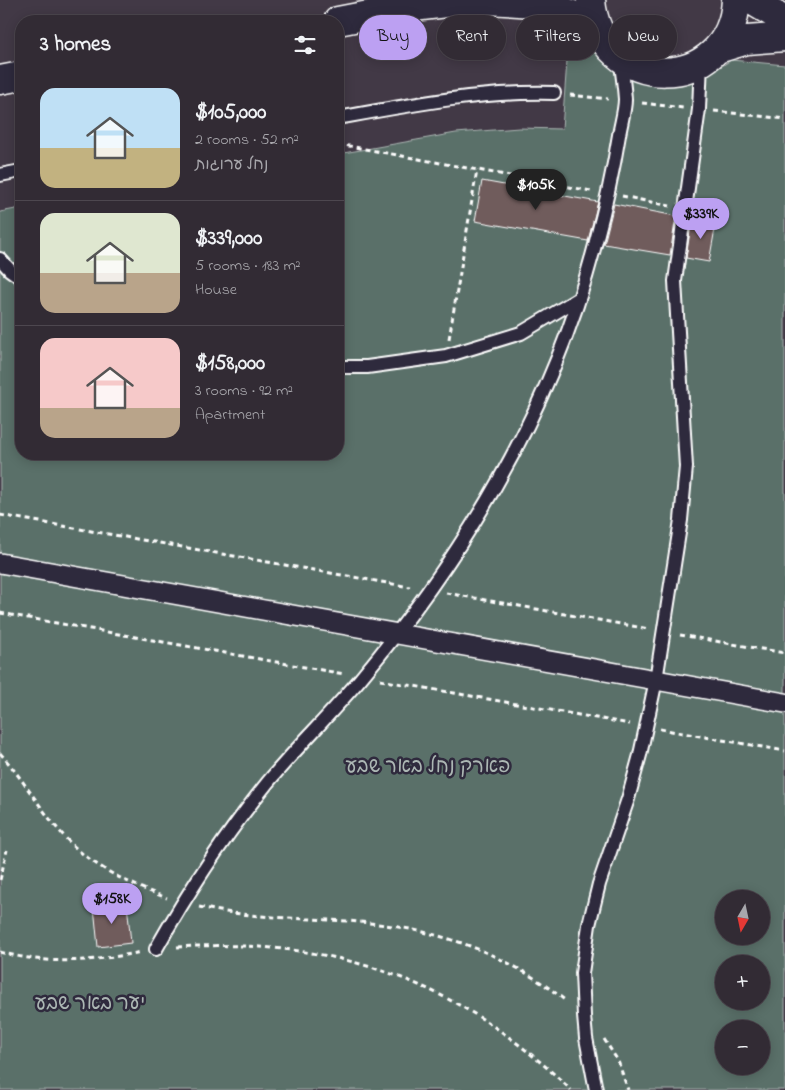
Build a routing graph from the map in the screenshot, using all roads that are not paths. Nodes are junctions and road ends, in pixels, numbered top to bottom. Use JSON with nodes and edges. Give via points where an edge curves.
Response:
{"nodes":[{"id":1,"x":471,"y":0,"type":"edge"},
{"id":2,"x":591,"y":0,"type":"edge"},
{"id":3,"x":736,"y":0,"type":"edge"},
{"id":4,"x":751,"y":0,"type":"edge"},
{"id":5,"x":344,"y":20,"type":"edge"},
{"id":6,"x":785,"y":20,"type":"edge"},
{"id":7,"x":785,"y":37,"type":"edge"},
{"id":8,"x":609,"y":44,"type":"edge"},
{"id":9,"x":609,"y":46,"type":"edge"},
{"id":10,"x":709,"y":56,"type":"junction"},
{"id":11,"x":615,"y":60,"type":"edge"},
{"id":12,"x":627,"y":60,"type":"edge"},
{"id":13,"x":15,"y":77,"type":"edge"},
{"id":14,"x":0,"y":80,"type":"edge"},
{"id":15,"x":554,"y":93,"type":"road end"},
{"id":16,"x":344,"y":117,"type":"edge"},
{"id":17,"x":15,"y":172,"type":"edge"},
{"id":18,"x":0,"y":175,"type":"edge"},
{"id":19,"x":0,"y":259,"type":"edge"},
{"id":20,"x":15,"y":274,"type":"edge"},
{"id":21,"x":578,"y":299,"type":"junction"},
{"id":22,"x":344,"y":367,"type":"edge"},
{"id":23,"x":0,"y":563,"type":"edge"},
{"id":24,"x":396,"y":634,"type":"junction"},
{"id":25,"x":656,"y":680,"type":"junction"},
{"id":26,"x":785,"y":703,"type":"edge"},
{"id":27,"x":156,"y":949,"type":"road end"},
{"id":28,"x":596,"y":1090,"type":"edge"}],
"edges":[{"from":1,"to":5,"type":"street"},
{"from":1,"to":9,"type":"street","via":[[535,2],[554,6],[577,17]]},
{"from":2,"to":8,"type":"street","via":[[595,22]]},
{"from":3,"to":10,"type":"street","via":[[729,31]]},
{"from":4,"to":6,"type":"street"},
{"from":7,"to":10,"type":"street","via":[[747,40]]},
{"from":10,"to":12,"type":"street","via":[[681,70],[661,72],[639,68]]},
{"from":10,"to":25,"type":"lane","via":[[675,280],[686,467]]},
{"from":11,"to":21,"type":"lane","via":[[625,101],[608,194]]},
{"from":13,"to":14,"type":"street"},
{"from":15,"to":16,"type":"lane","via":[[464,97]]},
{"from":17,"to":18,"type":"lane"},
{"from":19,"to":20,"type":"lane"},
{"from":21,"to":22,"type":"lane","via":[[520,333],[446,356]]},
{"from":21,"to":24,"type":"lane","via":[[539,401],[509,462],[477,519]]},
{"from":23,"to":24,"type":"street"},
{"from":24,"to":25,"type":"street"},
{"from":24,"to":27,"type":"lane","via":[[251,804],[217,851]]},
{"from":25,"to":26,"type":"street"},
{"from":25,"to":28,"type":"lane","via":[[628,799],[599,884],[582,973],[586,1038]]}]}
